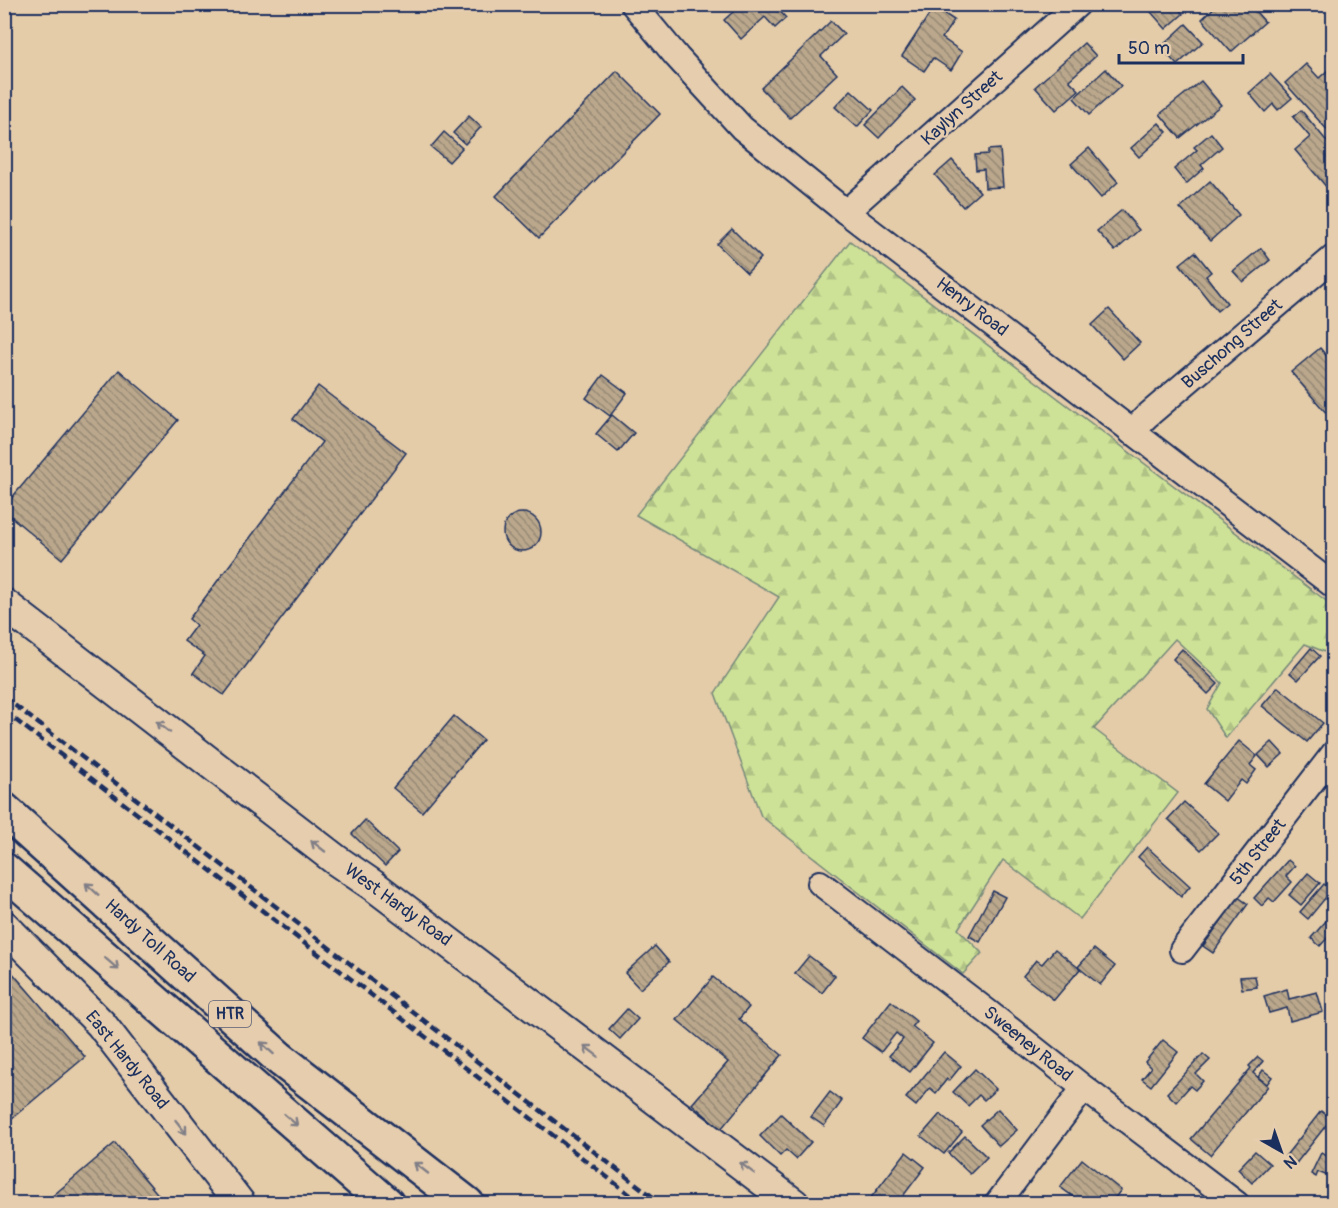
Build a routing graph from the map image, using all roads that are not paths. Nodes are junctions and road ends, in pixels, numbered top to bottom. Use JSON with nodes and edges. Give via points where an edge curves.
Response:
{"nodes":[{"id":1,"x":633,"y":4,"type":"edge"},
{"id":2,"x":1078,"y":4,"type":"edge"},
{"id":3,"x":846,"y":212,"type":"junction"},
{"id":4,"x":1334,"y":257,"type":"edge"},
{"id":5,"x":1131,"y":432,"type":"junction"},
{"id":6,"x":1334,"y":586,"type":"edge"},
{"id":7,"x":4,"y":604,"type":"edge"},
{"id":8,"x":1334,"y":753,"type":"edge"},
{"id":9,"x":4,"y":810,"type":"edge"},
{"id":10,"x":4,"y":870,"type":"edge"},
{"id":11,"x":820,"y":883,"type":"dead end"},
{"id":12,"x":4,"y":926,"type":"edge"},
{"id":13,"x":1182,"y":950,"type":"dead end"},
{"id":14,"x":1084,"y":1088,"type":"junction"},
{"id":15,"x":240,"y":1203,"type":"edge"},
{"id":16,"x":387,"y":1203,"type":"edge"},
{"id":17,"x":467,"y":1203,"type":"edge"},
{"id":18,"x":794,"y":1203,"type":"edge"},
{"id":19,"x":997,"y":1203,"type":"edge"},
{"id":20,"x":1237,"y":1203,"type":"edge"}],
"edges":[{"from":1,"to":3,"type":"street","name":"Henry Road","via":[[742,128]]},
{"from":2,"to":3,"type":"street","name":"Kaylyn Street"},
{"from":3,"to":5,"type":"street","name":"Henry Road"},
{"from":4,"to":5,"type":"street","name":"Buschong Street"},
{"from":5,"to":6,"type":"street","name":"Henry Road"},
{"from":18,"to":7,"type":"main road","name":"West Hardy Road","one_way":true,"via":[[336,860]]},
{"from":8,"to":13,"type":"street","name":"5th Street"},
{"from":17,"to":9,"type":"highway","name":"Hardy Toll Road","number":"HTR","one_way":true,"via":[[279,1058]]},
{"from":10,"to":16,"type":"highway","number":"HTR","one_way":true},
{"from":11,"to":14,"type":"street","name":"Sweeney Road"},
{"from":12,"to":15,"type":"main road","name":"East Hardy Road","one_way":true,"via":[[101,1024]]},
{"from":14,"to":19,"type":"street"},
{"from":14,"to":20,"type":"street","name":"Sweeney Road"}]}
